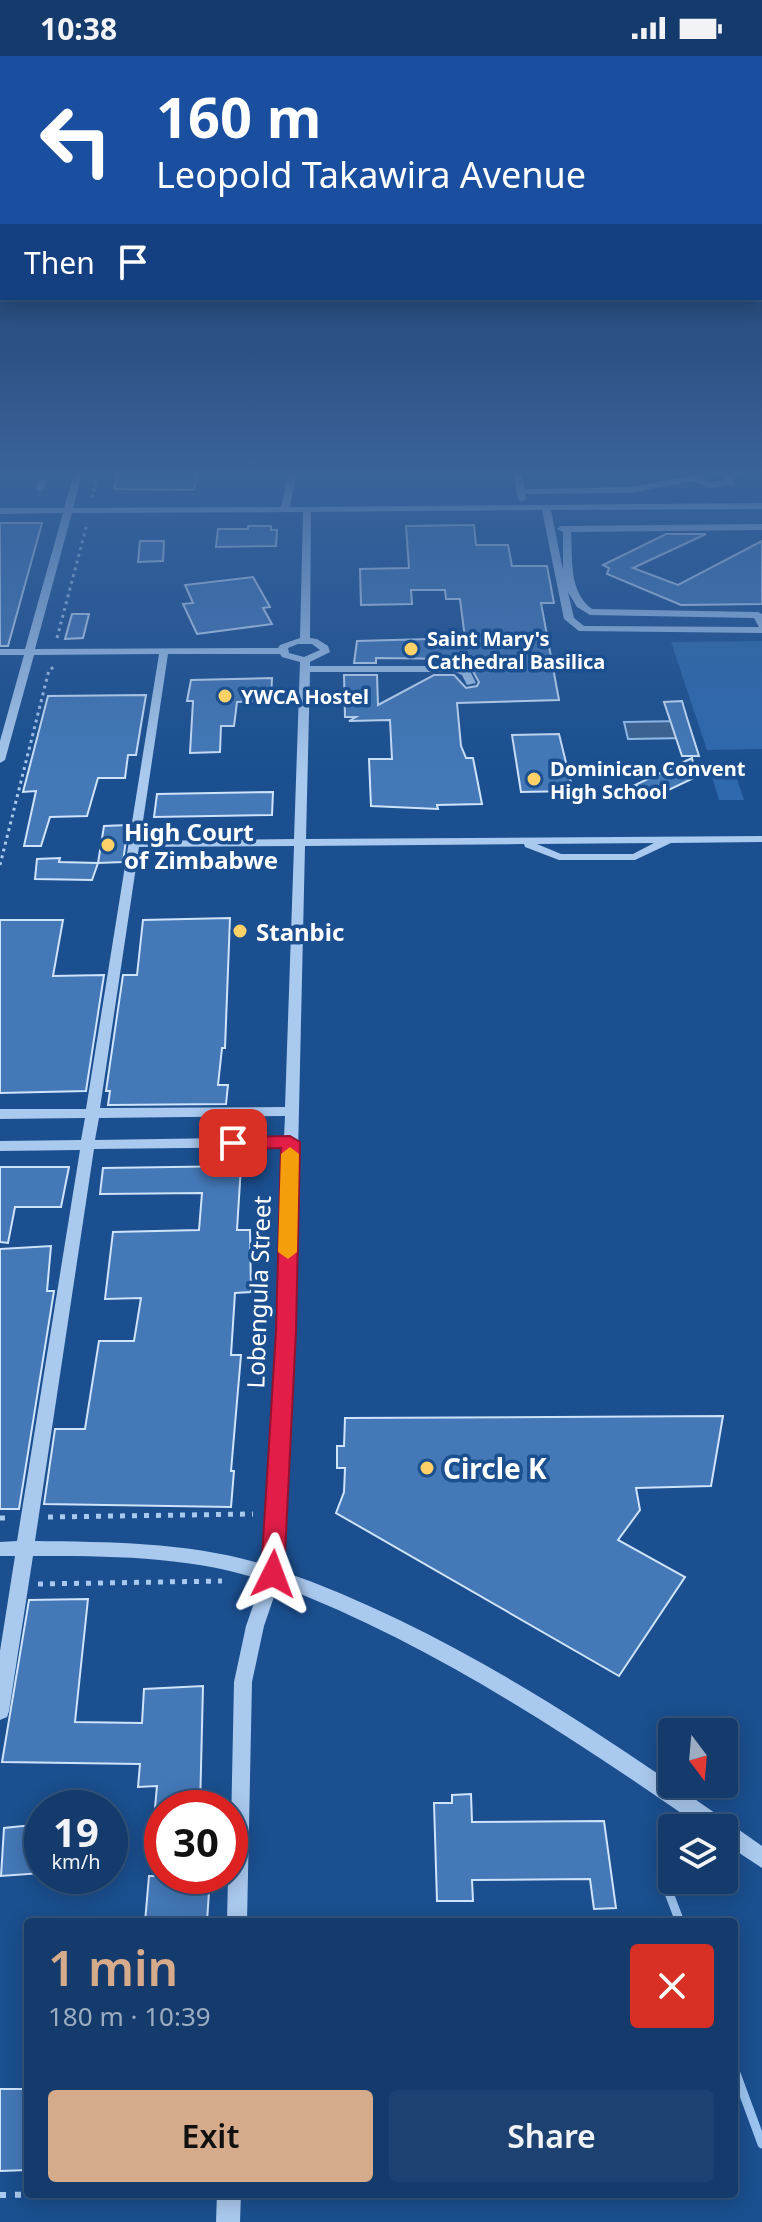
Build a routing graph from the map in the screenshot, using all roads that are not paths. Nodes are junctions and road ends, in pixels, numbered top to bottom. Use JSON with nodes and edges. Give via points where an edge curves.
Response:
{"nodes":[{"id":1,"x":51,"y":571,"type":"edge"},
{"id":2,"x":306,"y":571,"type":"edge"},
{"id":3,"x":558,"y":571,"type":"edge"},
{"id":4,"x":569,"y":571,"type":"edge"},
{"id":5,"x":761,"y":621,"type":"edge"},
{"id":6,"x":305,"y":640,"type":"junction"},
{"id":7,"x":164,"y":651,"type":"junction"},
{"id":8,"x":282,"y":651,"type":"junction"},
{"id":9,"x":0,"y":652,"type":"edge"},
{"id":10,"x":28,"y":652,"type":"junction"},
{"id":11,"x":305,"y":664,"type":"junction"},
{"id":12,"x":471,"y":683,"type":"dead end"},
{"id":13,"x":0,"y":760,"type":"edge"},
{"id":14,"x":762,"y":839,"type":"edge"},
{"id":15,"x":135,"y":844,"type":"junction"},
{"id":16,"x":299,"y":844,"type":"junction"},
{"id":17,"x":291,"y":1111,"type":"junction"},
{"id":18,"x":94,"y":1113,"type":"junction"},
{"id":19,"x":0,"y":1114,"type":"edge"},
{"id":20,"x":290,"y":1142,"type":"junction"},
{"id":21,"x":89,"y":1145,"type":"junction"},
{"id":22,"x":0,"y":1146,"type":"edge"},
{"id":23,"x":0,"y":1549,"type":"edge"},
{"id":24,"x":28,"y":1549,"type":"junction"},
{"id":25,"x":273,"y":1574,"type":"junction"},
{"id":26,"x":0,"y":1711,"type":"edge"},
{"id":27,"x":699,"y":1814,"type":"edge"},
{"id":28,"x":738,"y":1841,"type":"edge"},
{"id":29,"x":762,"y":1858,"type":"edge"},
{"id":30,"x":237,"y":1918,"type":"edge"},
{"id":31,"x":229,"y":2198,"type":"edge"},
{"id":32,"x":228,"y":2222,"type":"edge"}],
"edges":[{"from":1,"to":10,"type":"street"},
{"from":2,"to":6,"type":"street","name":"Lobengula Street"},
{"from":3,"to":5,"type":"street","via":[[574,625],[598,630]]},
{"from":4,"to":5,"type":"street","via":[[579,603],[590,612]]},
{"from":6,"to":8,"type":"street","via":[[288,643]]},
{"from":6,"to":11,"type":"street","name":"Lobengula Street","via":[[325,648]]},
{"from":7,"to":8,"type":"street"},
{"from":7,"to":10,"type":"street"},
{"from":7,"to":15,"type":"street"},
{"from":8,"to":11,"type":"street"},
{"from":9,"to":10,"type":"street"},
{"from":10,"to":13,"type":"street"},
{"from":11,"to":12,"type":"street","via":[[457,669]]},
{"from":11,"to":16,"type":"street","name":"Lobengula Street"},
{"from":14,"to":16,"type":"street","via":[[670,840],[635,857],[559,857],[522,842]]},
{"from":15,"to":16,"type":"street"},
{"from":15,"to":18,"type":"street"},
{"from":16,"to":17,"type":"street","name":"Lobengula Street"},
{"from":17,"to":18,"type":"street"},
{"from":17,"to":20,"type":"street","name":"Lobengula Street"},
{"from":18,"to":19,"type":"street"},
{"from":18,"to":21,"type":"street"},
{"from":20,"to":21,"type":"street"},
{"from":20,"to":25,"type":"street","name":"Lobengula Street"},
{"from":21,"to":22,"type":"street"},
{"from":21,"to":24,"type":"street"},
{"from":23,"to":24,"type":"street"},
{"from":24,"to":25,"type":"street","via":[[170,1554]]},
{"from":24,"to":26,"type":"street"},
{"from":25,"to":27,"type":"street","via":[[483,1673],[572,1726]]},
{"from":25,"to":30,"type":"street","name":"Lobengula Street","via":[[243,1682]]},
{"from":28,"to":29,"type":"street"},
{"from":31,"to":32,"type":"street"}]}
